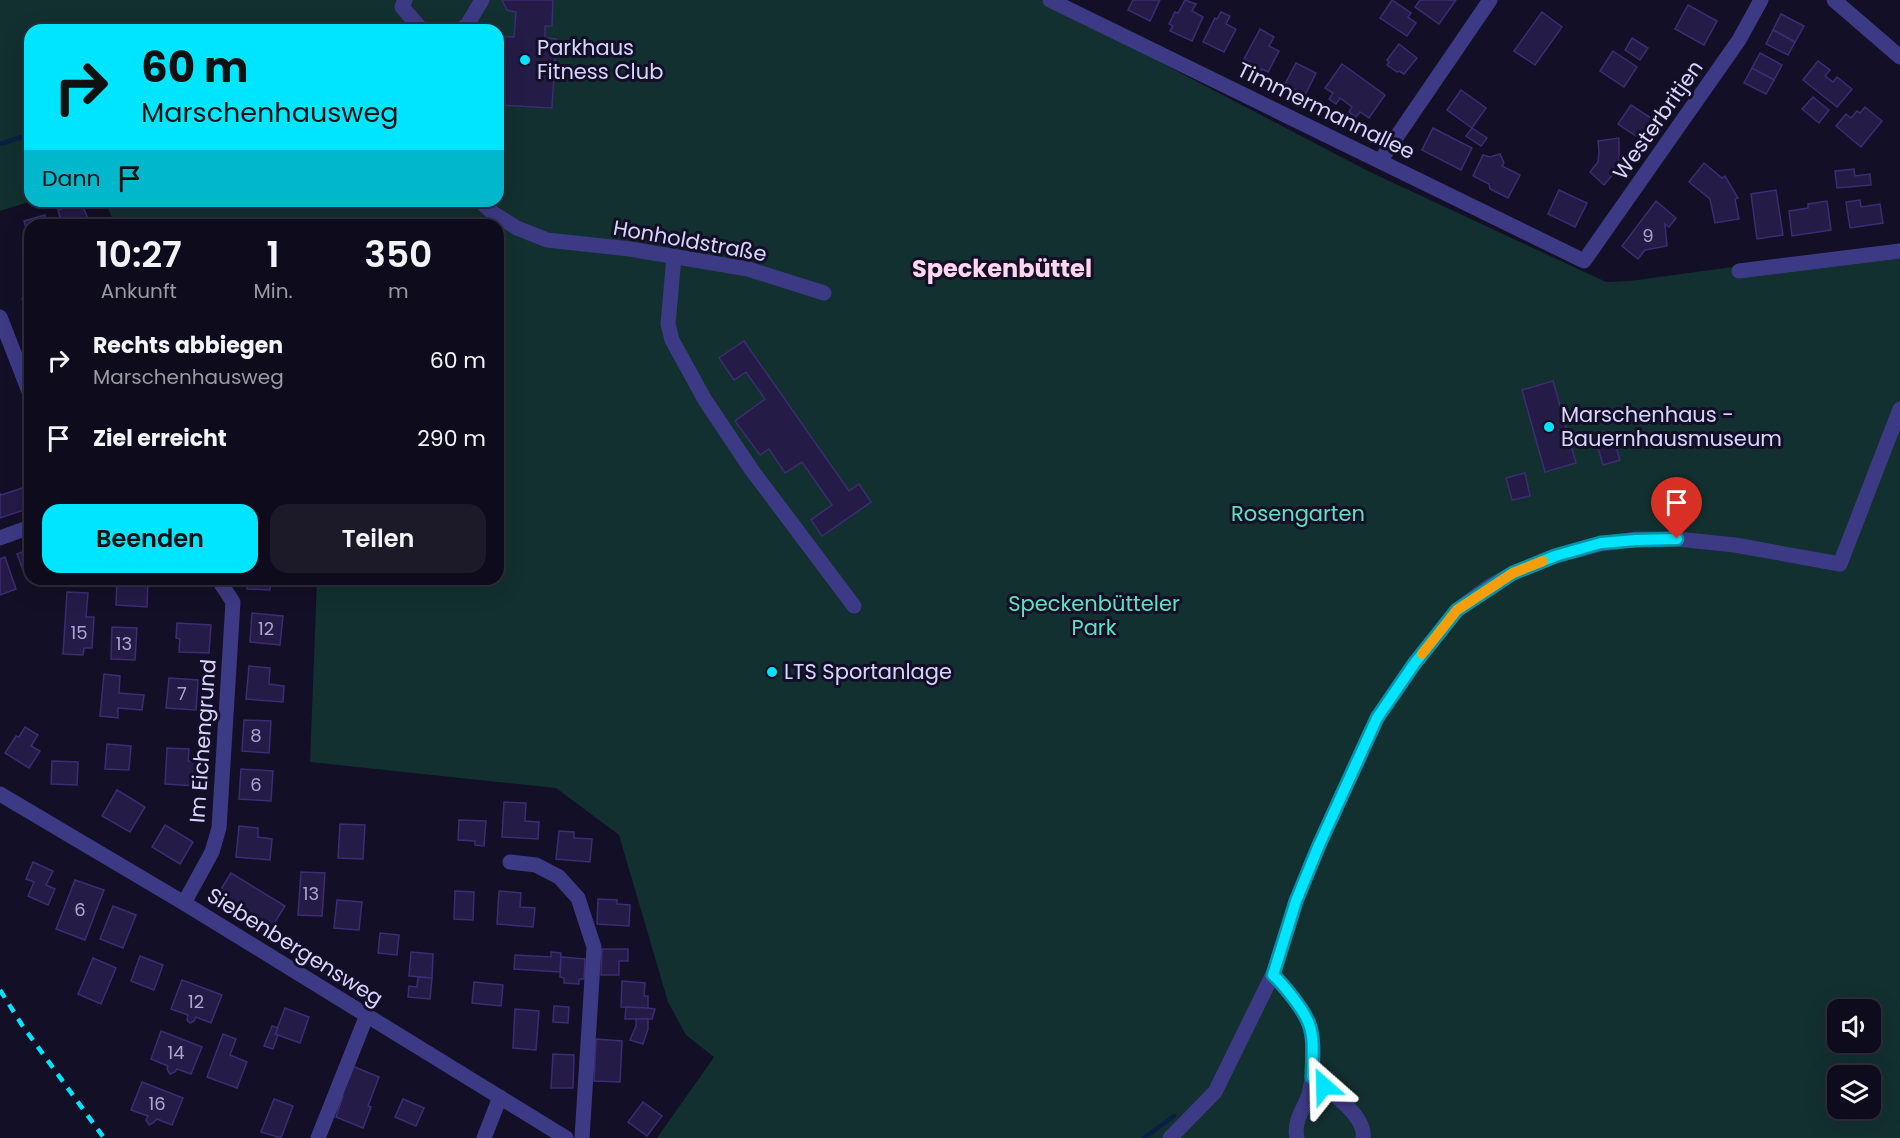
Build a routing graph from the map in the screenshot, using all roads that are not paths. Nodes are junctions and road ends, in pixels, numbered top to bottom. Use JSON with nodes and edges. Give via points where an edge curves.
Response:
{"nodes":[{"id":1,"x":405,"y":0,"type":"edge"},
{"id":2,"x":482,"y":0,"type":"edge"},
{"id":3,"x":1050,"y":0,"type":"edge"},
{"id":4,"x":1490,"y":0,"type":"edge"},
{"id":5,"x":1761,"y":0,"type":"edge"},
{"id":6,"x":1834,"y":0,"type":"edge"},
{"id":7,"x":417,"y":24,"type":"edge"},
{"id":8,"x":468,"y":24,"type":"edge"},
{"id":9,"x":1900,"y":57,"type":"edge"},
{"id":10,"x":1380,"y":161,"type":"junction"},
{"id":11,"x":486,"y":207,"type":"edge"},
{"id":12,"x":503,"y":219,"type":"edge"},
{"id":13,"x":504,"y":220,"type":"edge"},
{"id":14,"x":1900,"y":251,"type":"edge"},
{"id":15,"x":674,"y":257,"type":"junction"},
{"id":16,"x":1584,"y":261,"type":"joint"},
{"id":17,"x":1739,"y":271,"type":"dead end"},
{"id":18,"x":824,"y":293,"type":"dead end"},
{"id":19,"x":0,"y":317,"type":"edge"},
{"id":20,"x":24,"y":379,"type":"edge"},
{"id":21,"x":1900,"y":409,"type":"edge"},
{"id":22,"x":24,"y":529,"type":"edge"},
{"id":23,"x":0,"y":538,"type":"edge"},
{"id":24,"x":224,"y":585,"type":"edge"},
{"id":25,"x":854,"y":606,"type":"dead end"},
{"id":26,"x":0,"y":794,"type":"edge"},
{"id":27,"x":510,"y":862,"type":"dead end"},
{"id":28,"x":184,"y":903,"type":"junction"},
{"id":29,"x":1273,"y":975,"type":"junction"},
{"id":30,"x":367,"y":1015,"type":"junction"},
{"id":31,"x":1312,"y":1077,"type":"junction"},
{"id":32,"x":500,"y":1097,"type":"junction"},
{"id":33,"x":557,"y":1135,"type":"edge"},
{"id":34,"x":318,"y":1138,"type":"edge"},
{"id":35,"x":484,"y":1138,"type":"edge"},
{"id":36,"x":582,"y":1138,"type":"edge"},
{"id":37,"x":1170,"y":1138,"type":"edge"},
{"id":38,"x":1297,"y":1138,"type":"edge"},
{"id":39,"x":1363,"y":1138,"type":"edge"}],
"edges":[{"from":1,"to":7,"type":"street","via":[[402,8]]},
{"from":2,"to":8,"type":"street"},
{"from":3,"to":10,"type":"street","name":"Timmermannallee"},
{"from":4,"to":10,"type":"street"},
{"from":5,"to":16,"type":"street","name":"Westerbritjen","via":[[1739,40]]},
{"from":6,"to":9,"type":"street"},
{"from":10,"to":16,"type":"street","name":"Timmermannallee"},
{"from":11,"to":12,"type":"street","name":"Honholdstraße"},
{"from":13,"to":15,"type":"street","name":"Honholdstraße","via":[[547,240]]},
{"from":14,"to":17,"type":"street"},
{"from":15,"to":18,"type":"street","name":"Honholdstraße","via":[[748,269]]},
{"from":15,"to":25,"type":"street","via":[[668,324],[672,340],[705,400],[751,469]]},
{"from":19,"to":20,"type":"street"},
{"from":21,"to":29,"type":"street","via":[[1840,564],[1677,539],[1601,543],[1513,573],[1457,610],[1377,718],[1296,901]]},
{"from":22,"to":23,"type":"street"},
{"from":24,"to":28,"type":"street","name":"Im Eichengrund","via":[[233,602],[219,828],[212,852]]},
{"from":26,"to":28,"type":"street","name":"Siebenbergensweg"},
{"from":27,"to":36,"type":"street","via":[[536,865],[559,877],[578,898],[594,947]]},
{"from":28,"to":30,"type":"street","name":"Siebenbergensweg"},
{"from":29,"to":31,"type":"street","via":[[1285,986],[1309,1024]]},
{"from":29,"to":37,"type":"street","via":[[1215,1092]]},
{"from":30,"to":32,"type":"street","name":"Siebenbergensweg"},
{"from":30,"to":34,"type":"street"},
{"from":31,"to":38,"type":"street","via":[[1296,1124]]},
{"from":31,"to":39,"type":"street","via":[[1353,1113]]},
{"from":32,"to":33,"type":"street","name":"Siebenbergensweg"},
{"from":32,"to":35,"type":"street"}]}
